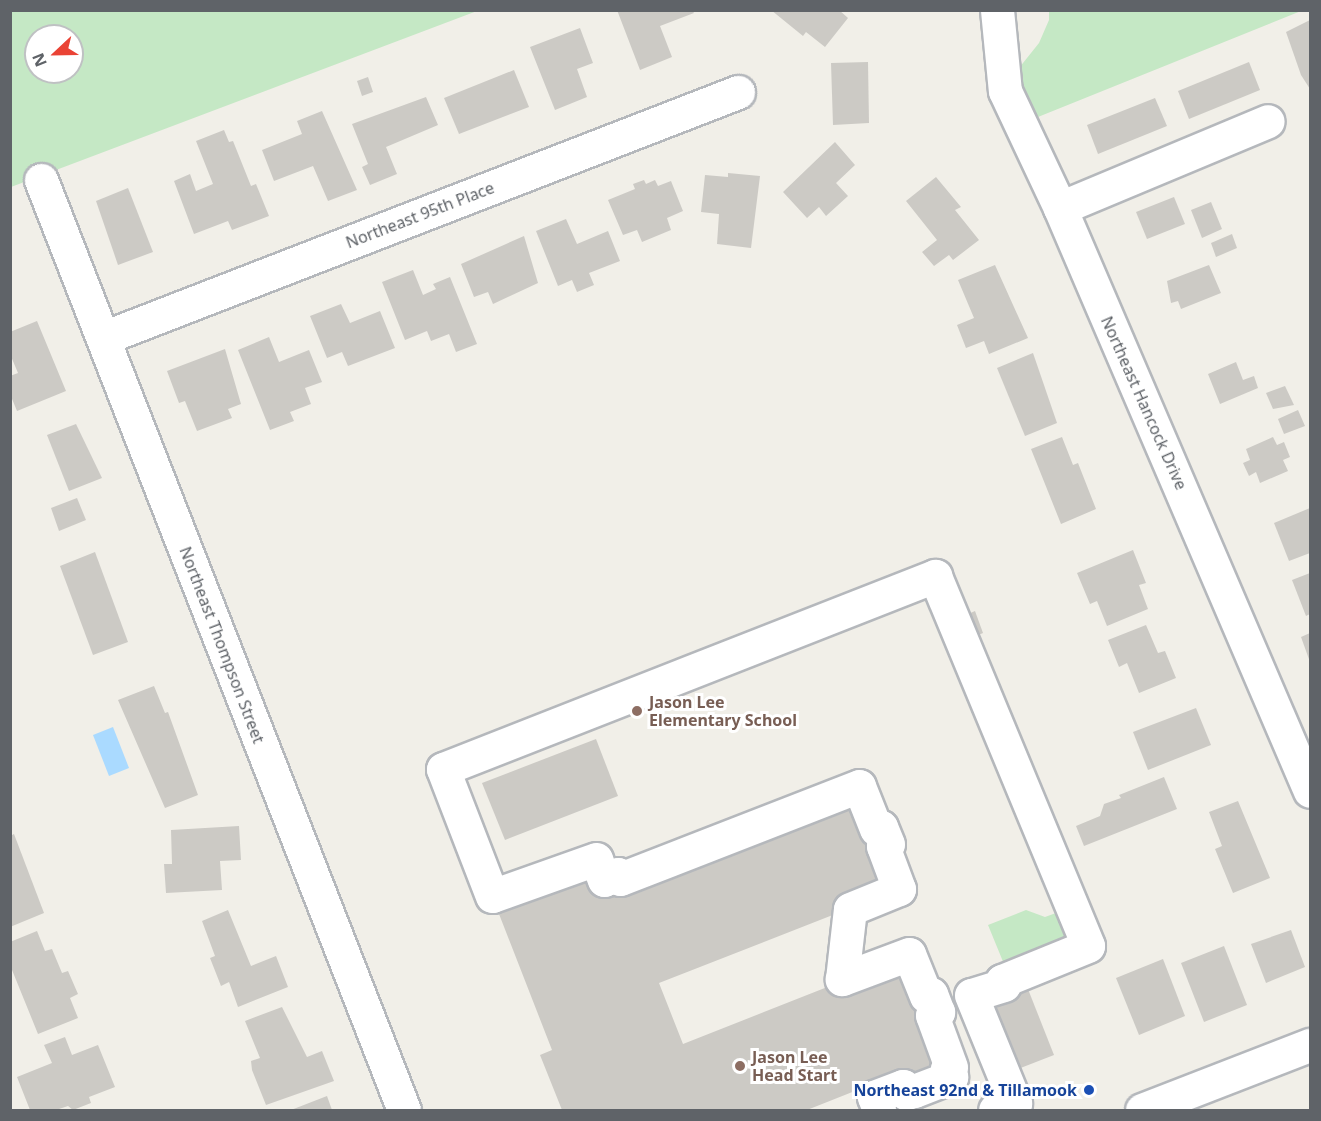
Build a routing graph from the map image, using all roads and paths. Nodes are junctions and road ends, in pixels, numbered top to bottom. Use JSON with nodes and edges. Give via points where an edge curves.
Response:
{"nodes":[{"id":1,"x":997,"y":10,"type":"edge"},
{"id":2,"x":738,"y":92,"type":"dead end"},
{"id":3,"x":1268,"y":122,"type":"dead end"},
{"id":4,"x":41,"y":180,"type":"dead end"},
{"id":5,"x":1060,"y":208,"type":"junction"},
{"id":6,"x":103,"y":338,"type":"junction"},
{"id":7,"x":1311,"y":791,"type":"edge"},
{"id":8,"x":1311,"y":1045,"type":"edge"},
{"id":9,"x":404,"y":1110,"type":"edge"},
{"id":10,"x":879,"y":1110,"type":"edge"},
{"id":11,"x":995,"y":1110,"type":"edge"},
{"id":12,"x":1142,"y":1110,"type":"edge"}],
"edges":[{"from":1,"to":5,"type":"street","name":"Northeast Hancock Drive","via":[[1001,78]]},
{"from":2,"to":6,"type":"street","name":"Northeast 95th Place"},
{"from":3,"to":5,"type":"street"},
{"from":4,"to":6,"type":"street","name":"Northeast Thompson Street"},
{"from":5,"to":7,"type":"street","name":"Northeast Hancock Drive"},
{"from":6,"to":9,"type":"street","name":"Northeast Thompson Street"},
{"from":8,"to":12,"type":"street"},
{"from":10,"to":11,"type":"street","via":[[874,1097],[903,1086],[906,1093],[914,1091],[951,1077],[947,1069],[951,1067],[932,1015],[938,1012],[931,994],[926,996],[909,954],[842,979],[850,909],[899,889],[883,846],[888,844],[881,826],[876,829],[859,786],[620,879],[618,874],[604,880],[596,859],[492,896],[443,769],[935,576],[1088,946],[1002,981],[1004,986],[971,995],[1015,1103]]}]}
